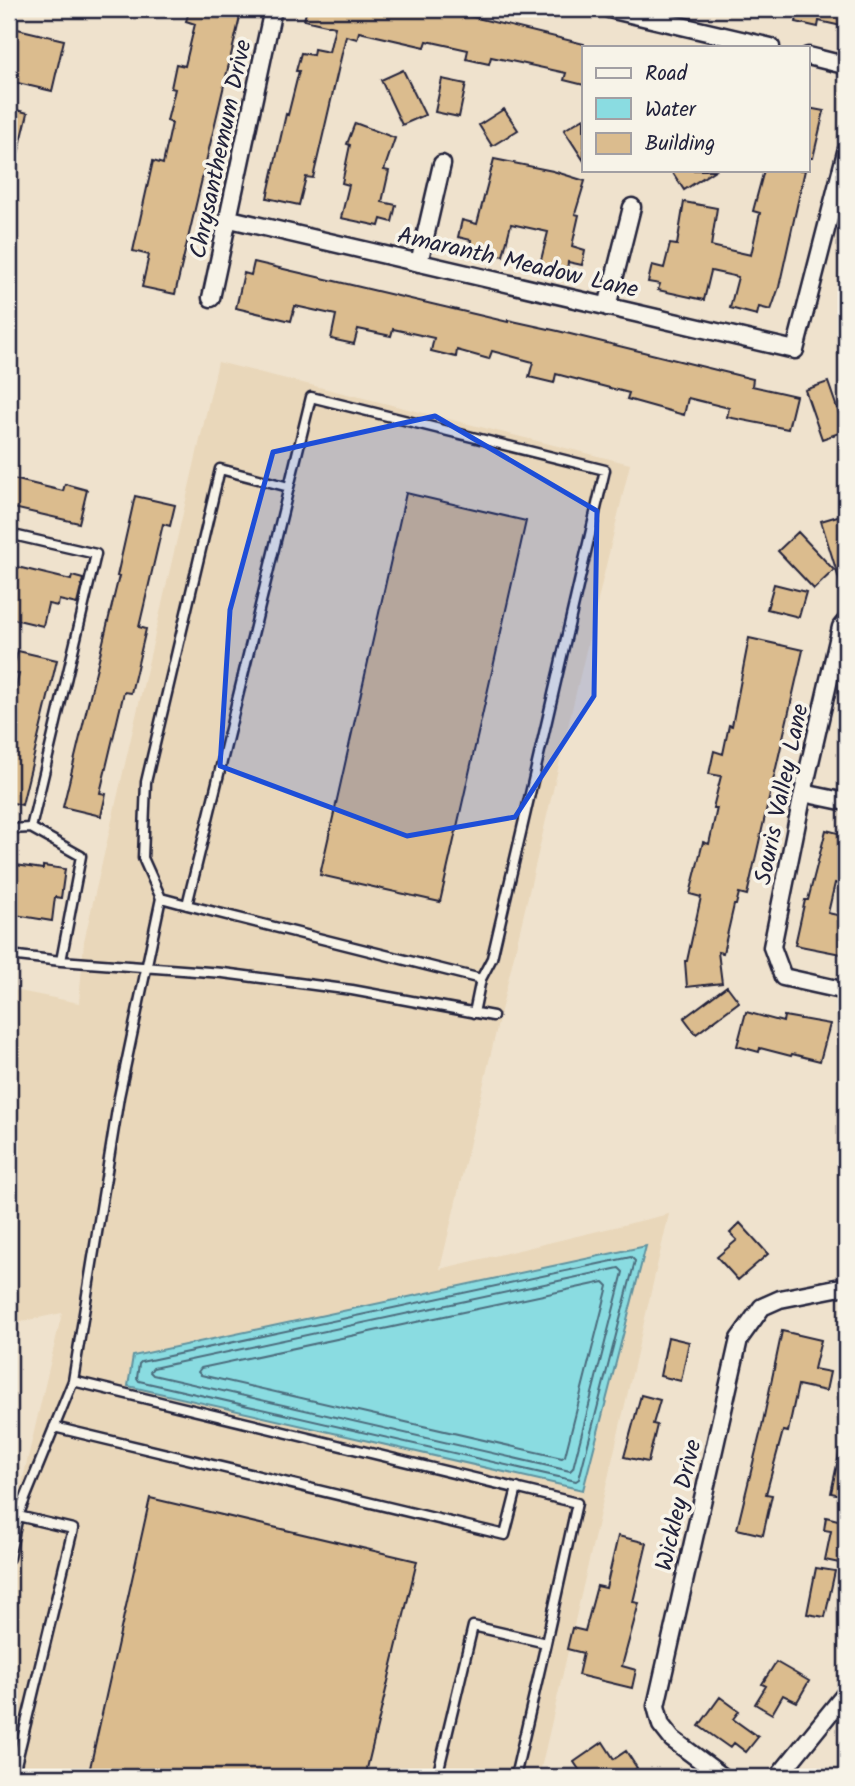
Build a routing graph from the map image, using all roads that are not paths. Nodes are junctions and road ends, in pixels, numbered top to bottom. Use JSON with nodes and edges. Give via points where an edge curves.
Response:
{"nodes":[{"id":1,"x":273,"y":9,"type":"edge"},
{"id":2,"x":609,"y":9,"type":"edge"},
{"id":3,"x":767,"y":46,"type":"edge"},
{"id":4,"x":810,"y":56,"type":"edge"},
{"id":5,"x":846,"y":67,"type":"edge"},
{"id":6,"x":846,"y":152,"type":"edge"},
{"id":7,"x":442,"y":164,"type":"dead end"},
{"id":8,"x":632,"y":207,"type":"dead end"},
{"id":9,"x":230,"y":219,"type":"junction"},
{"id":10,"x":419,"y":263,"type":"junction"},
{"id":11,"x":211,"y":298,"type":"dead end"},
{"id":12,"x":607,"y":307,"type":"junction"},
{"id":13,"x":289,"y":487,"type":"junction"},
{"id":14,"x":9,"y":534,"type":"edge"},
{"id":15,"x":846,"y":621,"type":"edge"},
{"id":16,"x":803,"y":793,"type":"junction"},
{"id":17,"x":846,"y":802,"type":"edge"},
{"id":18,"x":31,"y":828,"type":"junction"},
{"id":19,"x":9,"y":829,"type":"edge"},
{"id":20,"x":161,"y":898,"type":"junction"},
{"id":21,"x":187,"y":905,"type":"junction"},
{"id":22,"x":9,"y":955,"type":"edge"},
{"id":23,"x":61,"y":961,"type":"junction"},
{"id":24,"x":147,"y":968,"type":"junction"},
{"id":25,"x":481,"y":979,"type":"junction"},
{"id":26,"x":846,"y":991,"type":"edge"},
{"id":27,"x":474,"y":1013,"type":"junction"},
{"id":28,"x":494,"y":1016,"type":"dead end"},
{"id":29,"x":846,"y":1286,"type":"edge"},
{"id":30,"x":73,"y":1381,"type":"junction"},
{"id":31,"x":54,"y":1427,"type":"junction"},
{"id":32,"x":517,"y":1488,"type":"junction"},
{"id":33,"x":18,"y":1516,"type":"junction"},
{"id":34,"x":9,"y":1558,"type":"edge"},
{"id":35,"x":545,"y":1643,"type":"junction"},
{"id":36,"x":846,"y":1693,"type":"edge"},
{"id":37,"x":13,"y":1777,"type":"edge"},
{"id":38,"x":437,"y":1777,"type":"edge"},
{"id":39,"x":515,"y":1777,"type":"edge"},
{"id":40,"x":723,"y":1777,"type":"edge"},
{"id":41,"x":778,"y":1777,"type":"edge"}],
"edges":[{"from":1,"to":9,"type":"street","name":"Chrysanthemum Drive"},
{"from":2,"to":3,"type":"street"},
{"from":4,"to":5,"type":"street"},
{"from":6,"to":12,"type":"street","name":"Amaranth Meadow Lane","via":[[795,350]]},
{"from":7,"to":10,"type":"street"},
{"from":8,"to":12,"type":"street"},
{"from":9,"to":10,"type":"street","name":"Amaranth Meadow Lane"},
{"from":9,"to":11,"type":"street","name":"Chrysanthemum Drive"},
{"from":10,"to":12,"type":"street","name":"Amaranth Meadow Lane"},
{"from":13,"to":20,"type":"lane","via":[[220,470],[146,782],[142,858]]},
{"from":13,"to":21,"type":"lane"},
{"from":13,"to":25,"type":"lane","via":[[311,397],[605,470],[492,958]]},
{"from":14,"to":18,"type":"lane","via":[[96,554]]},
{"from":15,"to":16,"type":"street","name":"Souris Valley Lane","via":[[841,626]]},
{"from":16,"to":17,"type":"street"},
{"from":16,"to":26,"type":"street","name":"Souris Valley Lane","via":[[772,947],[783,977]]},
{"from":18,"to":19,"type":"lane"},
{"from":18,"to":23,"type":"lane","via":[[81,856]]},
{"from":20,"to":21,"type":"lane"},
{"from":20,"to":24,"type":"lane"},
{"from":21,"to":25,"type":"lane"},
{"from":22,"to":23,"type":"lane"},
{"from":23,"to":24,"type":"lane"},
{"from":24,"to":27,"type":"lane","via":[[352,990]]},
{"from":24,"to":30,"type":"lane","via":[[120,1097]]},
{"from":25,"to":27,"type":"lane"},
{"from":27,"to":28,"type":"lane"},
{"from":29,"to":40,"type":"street","name":"Wickley Drive","via":[[762,1307],[739,1339],[656,1706],[661,1726],[671,1738]]},
{"from":30,"to":31,"type":"lane"},
{"from":30,"to":32,"type":"lane"},
{"from":31,"to":32,"type":"lane","via":[[505,1535]]},
{"from":31,"to":33,"type":"lane"},
{"from":32,"to":35,"type":"lane","via":[[577,1503]]},
{"from":33,"to":34,"type":"lane"},
{"from":33,"to":37,"type":"lane","via":[[73,1530]]},
{"from":35,"to":38,"type":"lane","via":[[473,1626]]},
{"from":35,"to":39,"type":"lane"},
{"from":36,"to":41,"type":"street"}]}
